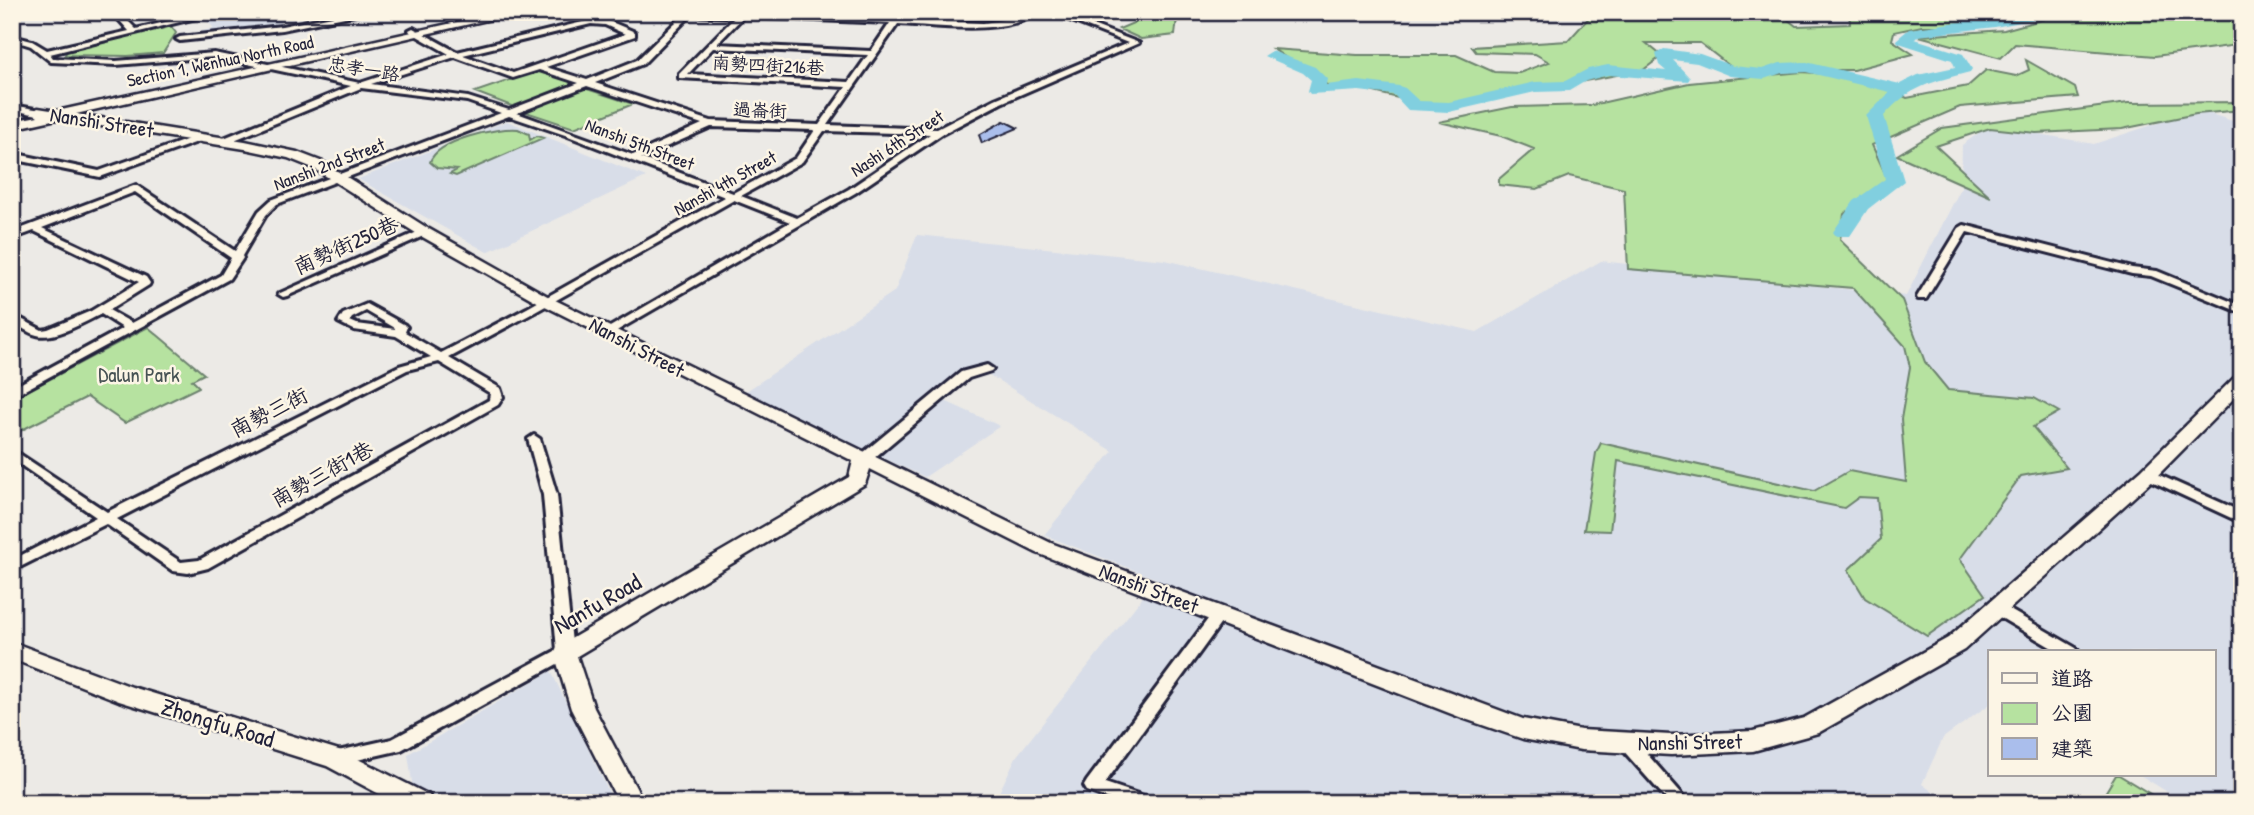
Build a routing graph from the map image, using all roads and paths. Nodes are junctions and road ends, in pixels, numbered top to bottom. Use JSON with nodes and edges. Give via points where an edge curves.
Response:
{"nodes":[{"id":1,"x":115,"y":12,"type":"edge"},
{"id":2,"x":217,"y":12,"type":"edge"},
{"id":3,"x":366,"y":12,"type":"edge"},
{"id":4,"x":492,"y":12,"type":"edge"},
{"id":5,"x":517,"y":12,"type":"edge"},
{"id":6,"x":662,"y":12,"type":"edge"},
{"id":7,"x":902,"y":12,"type":"edge"},
{"id":8,"x":1038,"y":12,"type":"edge"},
{"id":9,"x":1052,"y":12,"type":"edge"},
{"id":10,"x":689,"y":13,"type":"edge"},
{"id":11,"x":740,"y":16,"type":"junction"},
{"id":12,"x":894,"y":22,"type":"junction"},
{"id":13,"x":135,"y":32,"type":"junction"},
{"id":14,"x":416,"y":32,"type":"junction"},
{"id":15,"x":12,"y":38,"type":"edge"},
{"id":16,"x":180,"y":39,"type":"dead end"},
{"id":17,"x":712,"y":46,"type":"junction"},
{"id":18,"x":45,"y":53,"type":"junction"},
{"id":19,"x":874,"y":53,"type":"junction"},
{"id":20,"x":459,"y":55,"type":"junction"},
{"id":21,"x":257,"y":64,"type":"junction"},
{"id":22,"x":539,"y":67,"type":"junction"},
{"id":23,"x":270,"y":68,"type":"junction"},
{"id":24,"x":586,"y":84,"type":"junction"},
{"id":25,"x":852,"y":85,"type":"junction"},
{"id":26,"x":363,"y":86,"type":"junction"},
{"id":27,"x":12,"y":107,"type":"edge"},
{"id":28,"x":38,"y":112,"type":"junction"},
{"id":29,"x":509,"y":113,"type":"junction"},
{"id":30,"x":55,"y":115,"type":"junction"},
{"id":31,"x":12,"y":118,"type":"edge"},
{"id":32,"x":710,"y":124,"type":"junction"},
{"id":33,"x":12,"y":125,"type":"edge"},
{"id":34,"x":822,"y":127,"type":"junction"},
{"id":35,"x":939,"y":132,"type":"junction"},
{"id":36,"x":200,"y":138,"type":"junction"},
{"id":37,"x":222,"y":142,"type":"junction"},
{"id":38,"x":12,"y":156,"type":"edge"},
{"id":39,"x":633,"y":158,"type":"junction"},
{"id":40,"x":342,"y":178,"type":"junction"},
{"id":41,"x":730,"y":197,"type":"junction"},
{"id":42,"x":798,"y":222,"type":"junction"},
{"id":43,"x":35,"y":228,"type":"junction"},
{"id":44,"x":424,"y":232,"type":"junction"},
{"id":45,"x":12,"y":236,"type":"edge"},
{"id":46,"x":238,"y":258,"type":"junction"},
{"id":47,"x":283,"y":294,"type":"dead end"},
{"id":48,"x":1922,"y":297,"type":"dead end"},
{"id":49,"x":546,"y":301,"type":"junction"},
{"id":50,"x":99,"y":309,"type":"junction"},
{"id":51,"x":2242,"y":310,"type":"edge"},
{"id":52,"x":12,"y":317,"type":"edge"},
{"id":53,"x":132,"y":328,"type":"junction"},
{"id":54,"x":609,"y":331,"type":"junction"},
{"id":55,"x":399,"y":333,"type":"dead end"},
{"id":56,"x":440,"y":358,"type":"junction"},
{"id":57,"x":987,"y":369,"type":"dead end"},
{"id":58,"x":2242,"y":380,"type":"edge"},
{"id":59,"x":12,"y":393,"type":"edge"},
{"id":60,"x":534,"y":439,"type":"dead end"},
{"id":61,"x":12,"y":453,"type":"edge"},
{"id":62,"x":863,"y":460,"type":"junction"},
{"id":63,"x":2148,"y":474,"type":"junction"},
{"id":64,"x":2242,"y":518,"type":"edge"},
{"id":65,"x":104,"y":519,"type":"junction"},
{"id":66,"x":12,"y":566,"type":"edge"},
{"id":67,"x":1996,"y":608,"type":"junction"},
{"id":68,"x":1219,"y":615,"type":"junction"},
{"id":69,"x":12,"y":650,"type":"edge"},
{"id":70,"x":2068,"y":650,"type":"edge"},
{"id":71,"x":565,"y":653,"type":"junction"},
{"id":72,"x":1627,"y":743,"type":"junction"},
{"id":73,"x":334,"y":758,"type":"junction"},
{"id":74,"x":420,"y":803,"type":"edge"},
{"id":75,"x":632,"y":803,"type":"edge"},
{"id":76,"x":1144,"y":803,"type":"edge"},
{"id":77,"x":1681,"y":803,"type":"edge"}],
"edges":[{"from":1,"to":13,"type":"street"},
{"from":2,"to":13,"type":"street"},
{"from":3,"to":16,"type":"street","via":[[282,28]]},
{"from":4,"to":14,"type":"main road","name":"Section 1, Wenhua North Road"},
{"from":5,"to":14,"type":"main road","name":"Section 1, Wenhua North Road"},
{"from":6,"to":10,"type":"street"},
{"from":7,"to":12,"type":"street","name":"Nanshi 4th Street"},
{"from":8,"to":12,"type":"street","via":[[983,25]]},
{"from":9,"to":35,"type":"street","name":"Nashi 6th Street","via":[[1135,43],[998,101]]},
{"from":10,"to":11,"type":"street"},
{"from":10,"to":24,"type":"street","name":"Nanshi 2nd Street","via":[[640,62]]},
{"from":11,"to":12,"type":"street"},
{"from":11,"to":17,"type":"street"},
{"from":12,"to":19,"type":"street","name":"Nanshi 4th Street"},
{"from":13,"to":18,"type":"street"},
{"from":14,"to":20,"type":"street"},
{"from":14,"to":21,"type":"main road","name":"Section 1, Wenhua North Road"},
{"from":14,"to":23,"type":"main road","name":"Section 1, Wenhua North Road"},
{"from":15,"to":18,"type":"street","name":"忠孝一路","via":[[28,41]]},
{"from":17,"to":19,"type":"street"},
{"from":17,"to":25,"type":"street","name":"南勢四街216巷","via":[[682,76]]},
{"from":18,"to":21,"type":"street","name":"忠孝一路","via":[[51,60],[66,62],[214,55]]},
{"from":19,"to":25,"type":"street","name":"Nanshi 4th Street"},
{"from":20,"to":22,"type":"street","via":[[513,76]]},
{"from":20,"to":22,"type":"street","via":[[591,22],[632,34]]},
{"from":20,"to":26,"type":"street"},
{"from":21,"to":23,"type":"street","name":"忠孝一路"},
{"from":21,"to":28,"type":"main road","name":"Section 1, Wenhua North Road"},
{"from":22,"to":24,"type":"street","name":"過崙街"},
{"from":23,"to":26,"type":"street","name":"忠孝一路"},
{"from":23,"to":30,"type":"main road","name":"Section 1, Wenhua North Road"},
{"from":24,"to":29,"type":"street","name":"Nanshi 2nd Street"},
{"from":24,"to":32,"type":"street","name":"過崙街"},
{"from":25,"to":34,"type":"street","name":"Nanshi 4th Street"},
{"from":26,"to":29,"type":"street","name":"忠孝一路","via":[[468,100]]},
{"from":26,"to":37,"type":"street"},
{"from":27,"to":28,"type":"street","name":"Nanshi Street"},
{"from":28,"to":30,"type":"main road","name":"Nanshi Street"},
{"from":28,"to":31,"type":"main road","name":"Section 1, Wenhua North Road"},
{"from":29,"to":39,"type":"street","name":"Nanshi 5th Street"},
{"from":29,"to":40,"type":"street","name":"Nanshi 2nd Street"},
{"from":30,"to":33,"type":"main road","name":"Section 1, Wenhua North Road"},
{"from":30,"to":36,"type":"main road","name":"Nanshi Street"},
{"from":32,"to":34,"type":"street","name":"過崙街"},
{"from":32,"to":39,"type":"street"},
{"from":34,"to":35,"type":"street","name":"過崙街"},
{"from":34,"to":41,"type":"street","name":"Nanshi 4th Street","via":[[799,160]]},
{"from":35,"to":42,"type":"street","name":"Nashi 6th Street"},
{"from":36,"to":37,"type":"main road","name":"Nanshi Street"},
{"from":36,"to":38,"type":"street","via":[[100,174]]},
{"from":37,"to":40,"type":"main road","name":"Nanshi Street","via":[[292,155]]},
{"from":39,"to":41,"type":"street","name":"Nanshi 5th Street"},
{"from":40,"to":44,"type":"main road","name":"Nanshi Street"},
{"from":40,"to":46,"type":"street","name":"Nanshi 2nd Street","via":[[274,202],[262,213]]},
{"from":41,"to":42,"type":"street","name":"Nanshi 5th Street"},
{"from":41,"to":49,"type":"street","name":"Nanshi 4th Street"},
{"from":42,"to":54,"type":"street","name":"Nashi 6th Street"},
{"from":43,"to":45,"type":"street"},
{"from":43,"to":46,"type":"street","via":[[136,188]]},
{"from":43,"to":50,"type":"street","via":[[145,283]]},
{"from":44,"to":47,"type":"street","name":"南勢街250巷"},
{"from":44,"to":49,"type":"main road","name":"Nanshi Street"},
{"from":46,"to":53,"type":"street","name":"Nanshi 2nd Street","via":[[217,282]]},
{"from":48,"to":51,"type":"street","via":[[1964,228],[2153,273]]},
{"from":49,"to":54,"type":"main road","name":"Nanshi Street"},
{"from":49,"to":56,"type":"street","name":"南勢三街"},
{"from":50,"to":52,"type":"street","via":[[41,333]]},
{"from":50,"to":53,"type":"street"},
{"from":53,"to":59,"type":"street","name":"Nanshi 2nd Street"},
{"from":54,"to":62,"type":"main road","name":"Nanshi Street"},
{"from":55,"to":56,"type":"street"},
{"from":56,"to":65,"type":"street","name":"南勢三街","via":[[403,368]]},
{"from":56,"to":65,"type":"street","name":"南勢三街1巷","via":[[496,391],[494,402],[202,564],[177,568]]},
{"from":57,"to":62,"type":"street","via":[[965,375]]},
{"from":58,"to":63,"type":"main road","name":"Nanshi Street"},
{"from":60,"to":71,"type":"street","via":[[550,495]]},
{"from":61,"to":65,"type":"street"},
{"from":62,"to":68,"type":"main road","name":"Nanshi Street","via":[[1044,548]]},
{"from":62,"to":71,"type":"main road","name":"Nanfu Road","via":[[858,480]]},
{"from":63,"to":64,"type":"street"},
{"from":63,"to":67,"type":"main road","name":"Nanshi Street"},
{"from":65,"to":66,"type":"street","name":"南勢三街"},
{"from":67,"to":70,"type":"street"},
{"from":67,"to":72,"type":"main road","name":"Nanshi Street","via":[[1956,644],[1810,726],[1753,741]]},
{"from":68,"to":72,"type":"main road","name":"Nanshi Street","via":[[1523,729]]},
{"from":68,"to":76,"type":"street","via":[[1093,786]]},
{"from":69,"to":73,"type":"main road","name":"Zhongfu Road","via":[[127,695]]},
{"from":71,"to":73,"type":"street","name":"Nanfu Road","via":[[395,745]]},
{"from":71,"to":75,"type":"main road","via":[[583,709]]},
{"from":72,"to":77,"type":"street"},
{"from":73,"to":74,"type":"main road","name":"Zhongfu Road"}]}
